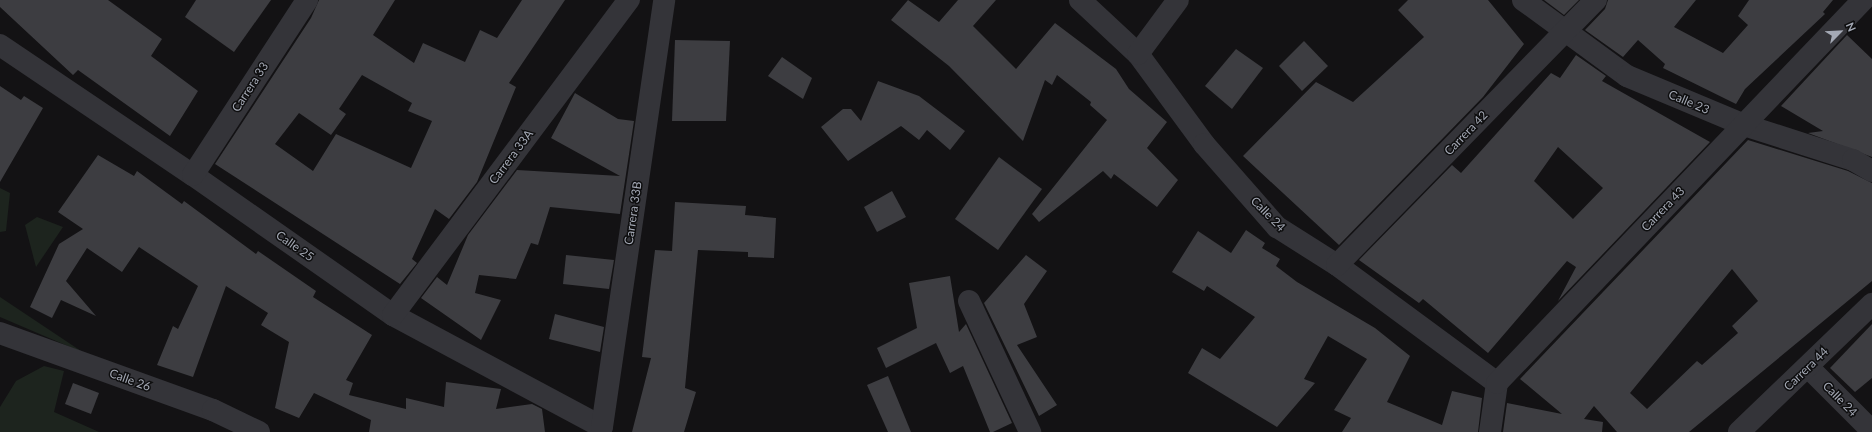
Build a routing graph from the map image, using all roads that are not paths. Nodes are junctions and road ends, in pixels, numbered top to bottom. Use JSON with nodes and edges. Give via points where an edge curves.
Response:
{"nodes":[{"id":1,"x":307,"y":0,"type":"edge"},
{"id":2,"x":629,"y":0,"type":"edge"},
{"id":3,"x":664,"y":0,"type":"edge"},
{"id":4,"x":1080,"y":0,"type":"edge"},
{"id":5,"x":1178,"y":0,"type":"edge"},
{"id":6,"x":1523,"y":0,"type":"edge"},
{"id":7,"x":1596,"y":0,"type":"edge"},
{"id":8,"x":1864,"y":0,"type":"edge"},
{"id":9,"x":1565,"y":31,"type":"junction"},
{"id":10,"x":0,"y":46,"type":"edge"},
{"id":11,"x":1138,"y":54,"type":"junction"},
{"id":12,"x":1744,"y":125,"type":"junction"},
{"id":13,"x":1872,"y":171,"type":"edge"},
{"id":14,"x":193,"y":174,"type":"junction"},
{"id":15,"x":1337,"y":266,"type":"junction"},
{"id":16,"x":969,"y":302,"type":"dead end"},
{"id":17,"x":1872,"y":304,"type":"edge"},
{"id":18,"x":393,"y":315,"type":"junction"},
{"id":19,"x":0,"y":333,"type":"edge"},
{"id":20,"x":1809,"y":368,"type":"junction"},
{"id":21,"x":1497,"y":383,"type":"junction"},
{"id":22,"x":598,"y":429,"type":"edge"},
{"id":23,"x":1872,"y":431,"type":"edge"},
{"id":24,"x":259,"y":432,"type":"edge"},
{"id":25,"x":1030,"y":432,"type":"edge"},
{"id":26,"x":1490,"y":432,"type":"edge"},
{"id":27,"x":1739,"y":432,"type":"edge"}],
"edges":[{"from":1,"to":14,"type":"street","name":"Carrera 33"},
{"from":2,"to":18,"type":"street","name":"Carrera 33A"},
{"from":3,"to":22,"type":"street","name":"Carrera 33B"},
{"from":4,"to":11,"type":"street","name":"Calle 24"},
{"from":5,"to":11,"type":"street"},
{"from":6,"to":9,"type":"street","name":"Calle 23"},
{"from":7,"to":9,"type":"street","name":"Carrera 42"},
{"from":8,"to":12,"type":"street","name":"Carrera 43"},
{"from":9,"to":12,"type":"street","name":"Calle 23","via":[[1627,76]]},
{"from":9,"to":15,"type":"street","name":"Carrera 42"},
{"from":10,"to":14,"type":"street","name":"Calle 25"},
{"from":11,"to":15,"type":"street","name":"Calle 24","via":[[1204,144],[1277,227]]},
{"from":12,"to":13,"type":"street","name":"Calle 23","via":[[1853,160]]},
{"from":12,"to":21,"type":"street","name":"Carrera 43"},
{"from":14,"to":18,"type":"street","name":"Calle 25"},
{"from":15,"to":21,"type":"street","name":"Calle 24"},
{"from":16,"to":25,"type":"street"},
{"from":17,"to":20,"type":"street","name":"Carrera 44"},
{"from":18,"to":22,"type":"street","name":"Calle 25"},
{"from":19,"to":24,"type":"street","name":"Calle 26","via":[[213,410]]},
{"from":20,"to":23,"type":"street","name":"Calle 24"},
{"from":20,"to":27,"type":"street","name":"Carrera 44"},
{"from":21,"to":26,"type":"street"}]}
